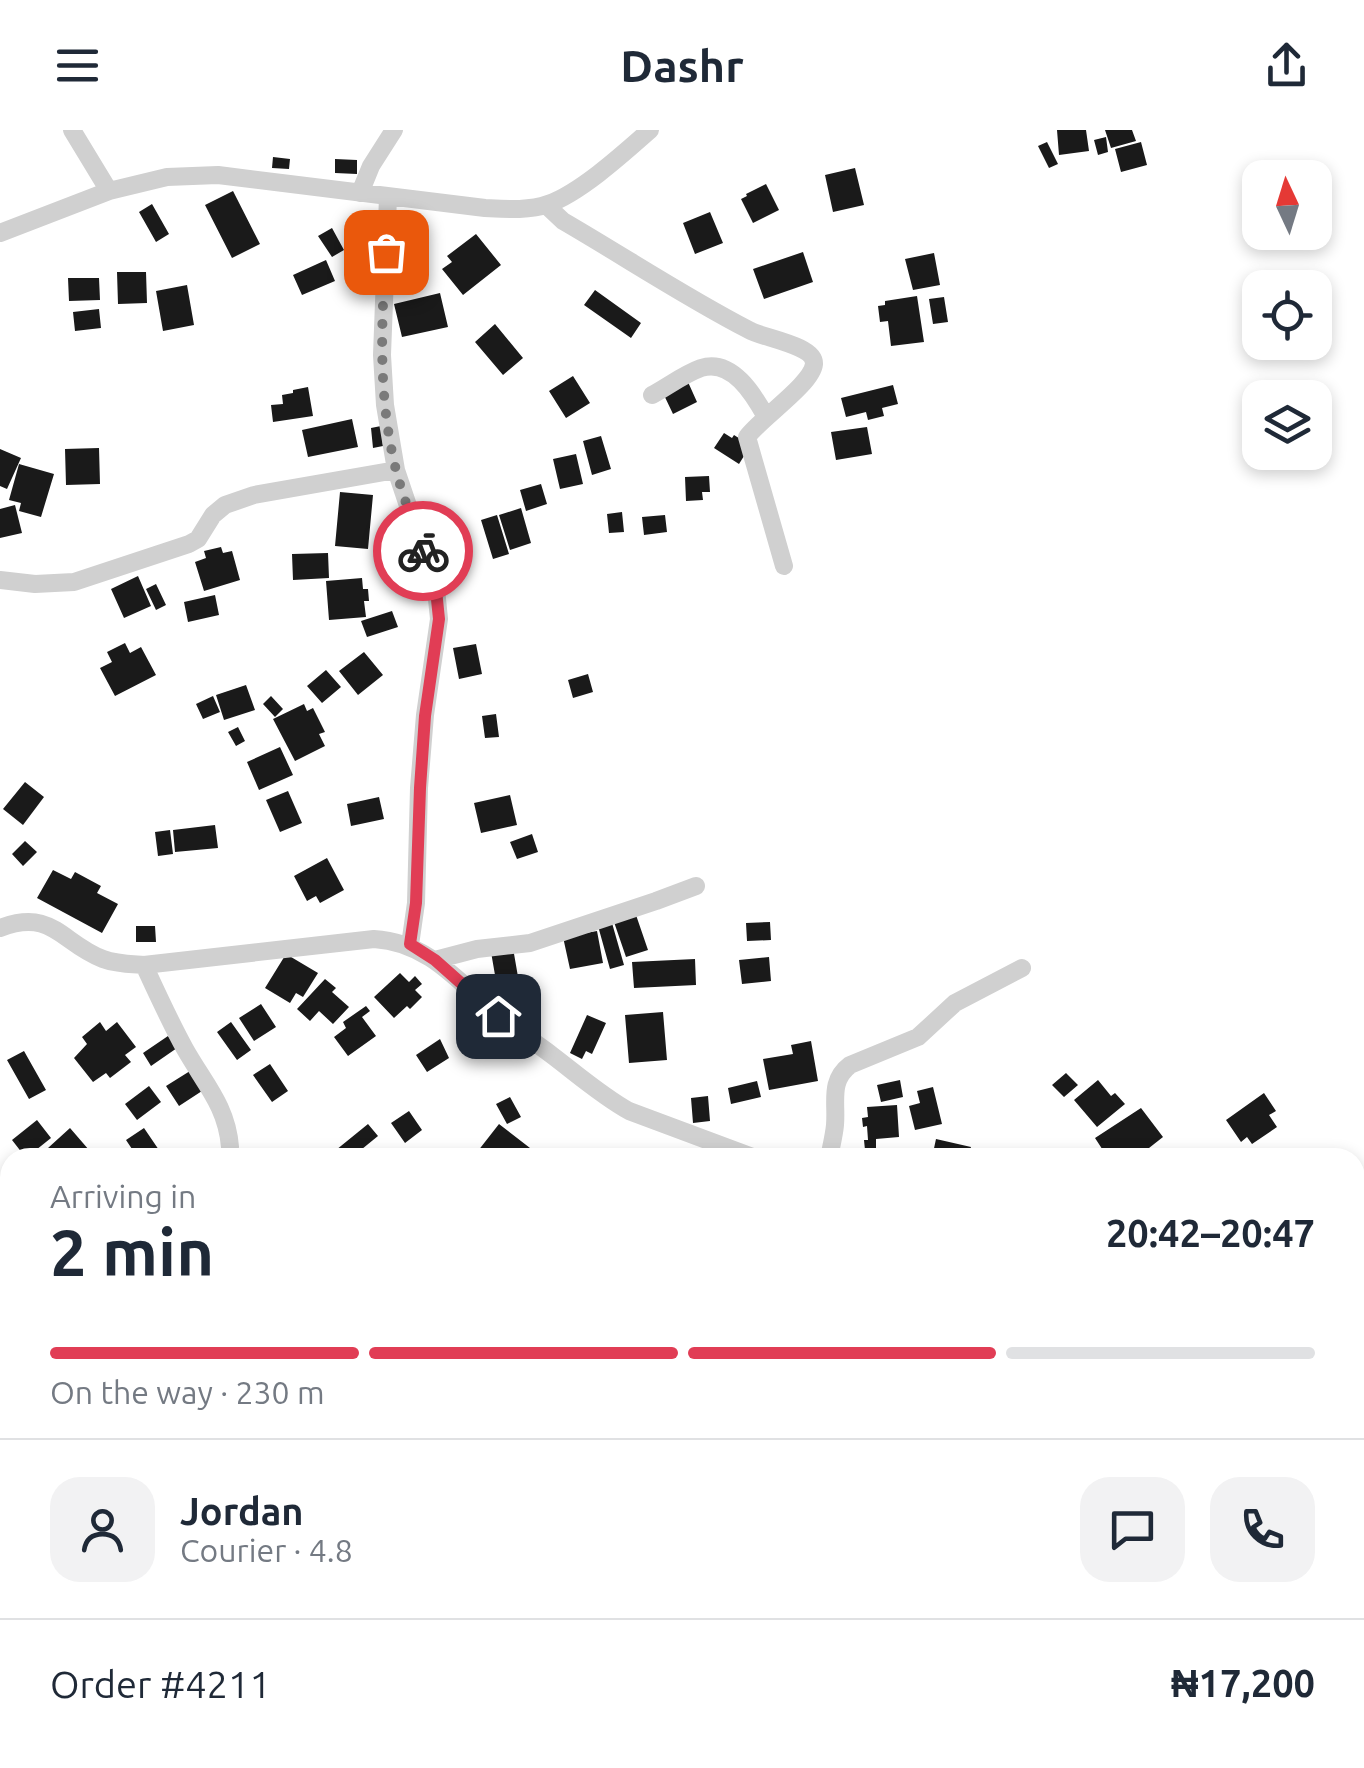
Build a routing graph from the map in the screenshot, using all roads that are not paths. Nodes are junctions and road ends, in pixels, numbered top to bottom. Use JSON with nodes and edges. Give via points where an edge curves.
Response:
{"nodes":[{"id":1,"x":72,"y":130,"type":"edge"},
{"id":2,"x":394,"y":130,"type":"edge"},
{"id":3,"x":650,"y":130,"type":"edge"},
{"id":4,"x":109,"y":191,"type":"junction"},
{"id":5,"x":360,"y":193,"type":"junction"},
{"id":6,"x":388,"y":197,"type":"junction"},
{"id":7,"x":546,"y":205,"type":"junction"},
{"id":8,"x":0,"y":233,"type":"edge"},
{"id":9,"x":652,"y":395,"type":"dead end"},
{"id":10,"x":766,"y":418,"type":"junction"},
{"id":11,"x":396,"y":470,"type":"junction"},
{"id":12,"x":784,"y":566,"type":"dead end"},
{"id":13,"x":0,"y":580,"type":"edge"},
{"id":14,"x":696,"y":886,"type":"dead end"},
{"id":15,"x":0,"y":928,"type":"edge"},
{"id":16,"x":410,"y":944,"type":"junction"},
{"id":17,"x":435,"y":960,"type":"junction"},
{"id":18,"x":144,"y":965,"type":"junction"},
{"id":19,"x":1022,"y":968,"type":"dead end"},
{"id":20,"x":230,"y":1146,"type":"dead end"},
{"id":21,"x":728,"y":1148,"type":"edge"},
{"id":22,"x":832,"y":1148,"type":"edge"}],
"edges":[{"from":1,"to":4,"type":"street"},
{"from":2,"to":5,"type":"street"},
{"from":3,"to":7,"type":"street"},
{"from":4,"to":5,"type":"street","via":[[218,176]]},
{"from":4,"to":8,"type":"street"},
{"from":5,"to":6,"type":"street"},
{"from":6,"to":7,"type":"street","via":[[485,208]]},
{"from":6,"to":11,"type":"street","via":[[382,354]]},
{"from":7,"to":10,"type":"street","via":[[563,222],[682,293],[754,333],[806,350],[814,364],[808,378]]},
{"from":9,"to":10,"type":"street","via":[[712,366],[743,382]]},
{"from":10,"to":12,"type":"street","via":[[748,442]]},
{"from":11,"to":13,"type":"street","via":[[254,495],[224,506],[188,544],[74,582]]},
{"from":11,"to":16,"type":"street","via":[[436,590],[439,619],[425,716]]},
{"from":14,"to":17,"type":"street","via":[[530,943]]},
{"from":15,"to":18,"type":"street","via":[[40,922],[100,958]]},
{"from":16,"to":17,"type":"street"},
{"from":16,"to":18,"type":"street","via":[[374,939]]},
{"from":17,"to":21,"type":"street","via":[[612,1102]]},
{"from":18,"to":20,"type":"street","via":[[217,1099]]},
{"from":19,"to":22,"type":"street","via":[[955,1004],[918,1037],[842,1071],[834,1087]]}]}
